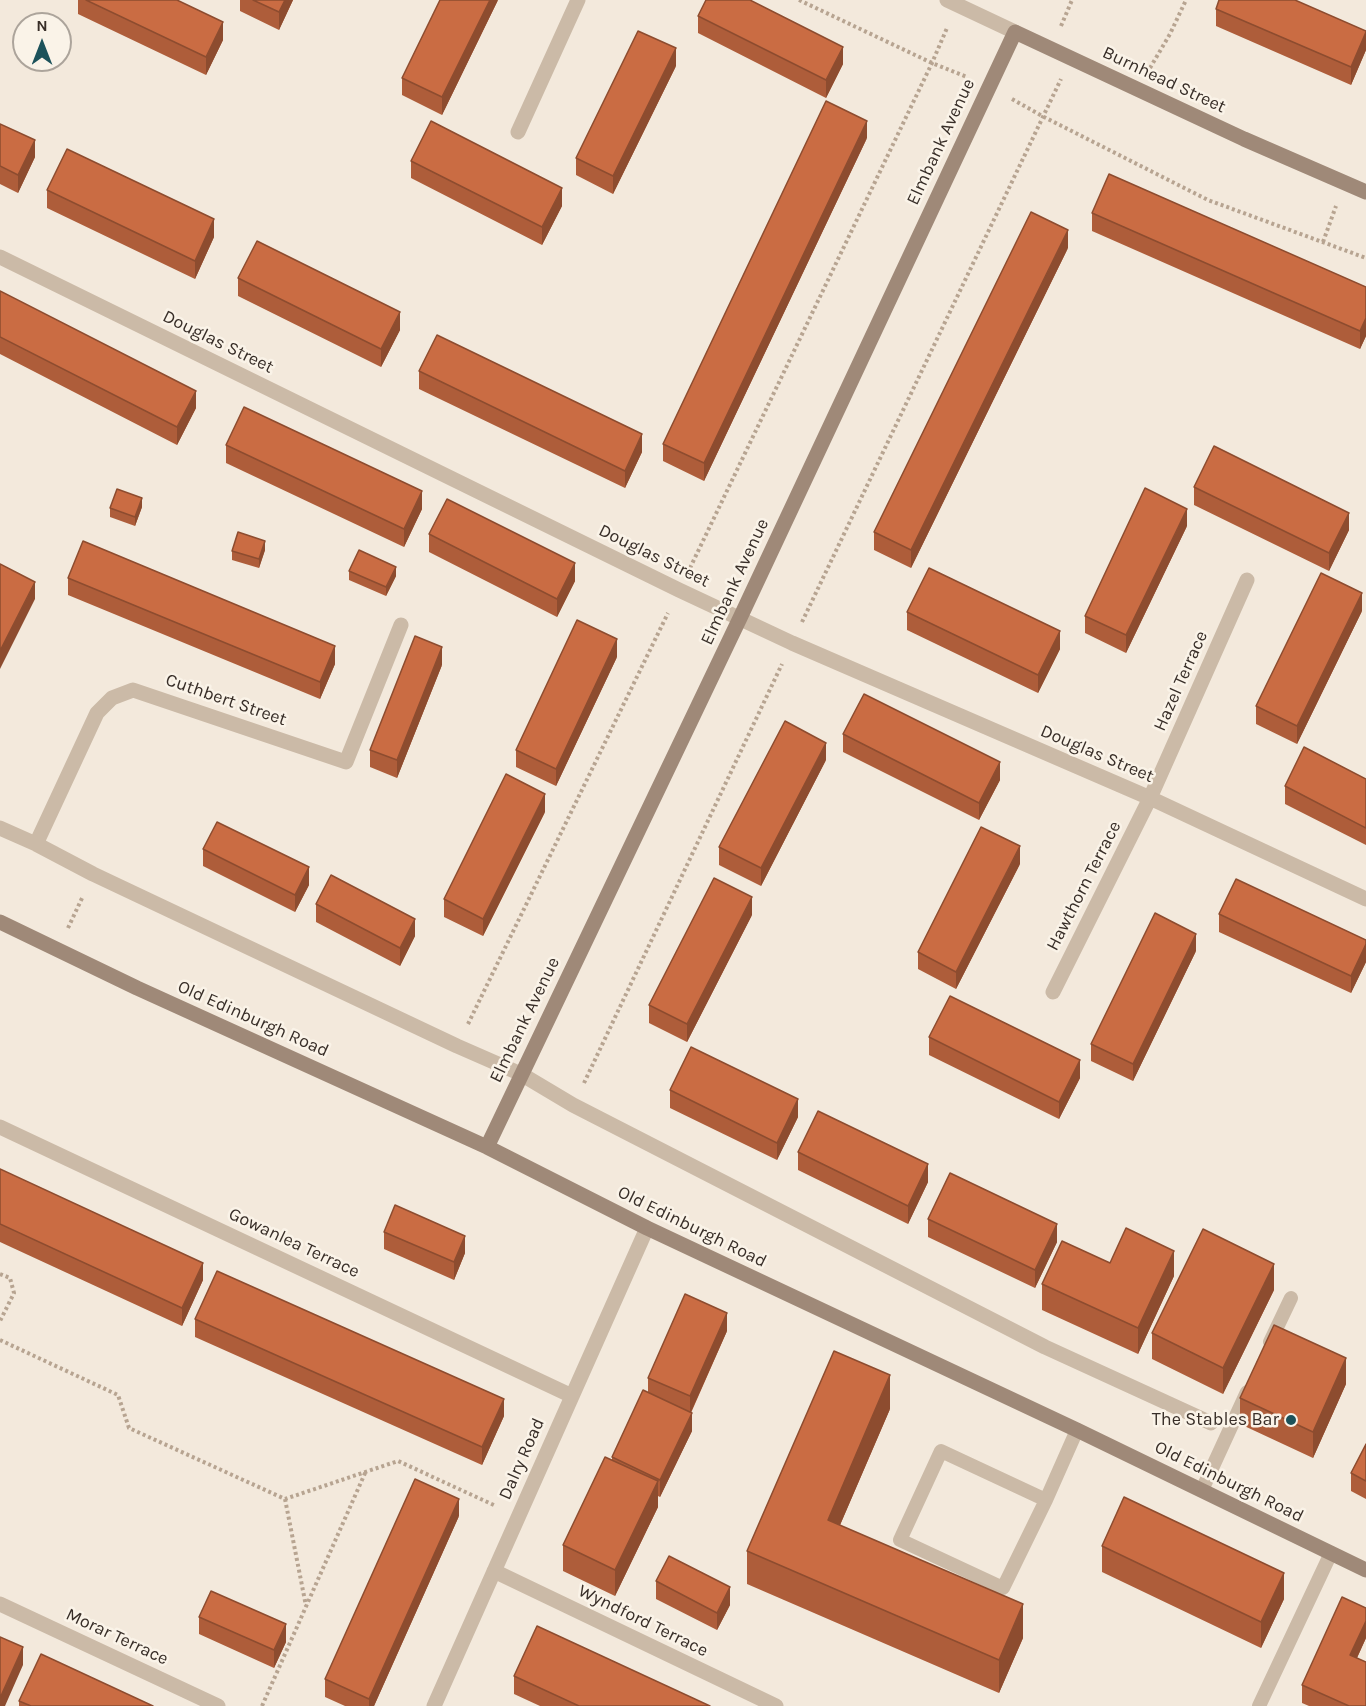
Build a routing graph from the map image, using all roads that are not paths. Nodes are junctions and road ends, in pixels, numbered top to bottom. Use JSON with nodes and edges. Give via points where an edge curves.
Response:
{"nodes":[{"id":1,"x":578,"y":0,"type":"edge"},
{"id":2,"x":952,"y":2,"type":"edge"},
{"id":3,"x":1015,"y":32,"type":"junction"},
{"id":4,"x":518,"y":132,"type":"dead end"},
{"id":5,"x":1366,"y":192,"type":"edge"},
{"id":6,"x":0,"y":257,"type":"edge"},
{"id":7,"x":1247,"y":580,"type":"dead end"},
{"id":8,"x":740,"y":618,"type":"junction"},
{"id":9,"x":401,"y":625,"type":"dead end"},
{"id":10,"x":1150,"y":798,"type":"junction"},
{"id":11,"x":0,"y":828,"type":"edge"},
{"id":12,"x":36,"y":844,"type":"junction"},
{"id":13,"x":1366,"y":899,"type":"edge"},
{"id":14,"x":0,"y":922,"type":"edge"},
{"id":15,"x":1053,"y":992,"type":"dead end"},
{"id":16,"x":521,"y":1074,"type":"junction"},
{"id":17,"x":0,"y":1127,"type":"edge"},
{"id":18,"x":487,"y":1147,"type":"junction"},
{"id":19,"x":647,"y":1228,"type":"junction"},
{"id":20,"x":1291,"y":1298,"type":"dead end"},
{"id":21,"x":1266,"y":1351,"type":"edge"},
{"id":22,"x":1251,"y":1383,"type":"edge"},
{"id":23,"x":572,"y":1395,"type":"junction"},
{"id":24,"x":1211,"y":1423,"type":"dead end"},
{"id":25,"x":1077,"y":1430,"type":"junction"},
{"id":26,"x":1202,"y":1490,"type":"junction"},
{"id":27,"x":1046,"y":1500,"type":"junction"},
{"id":28,"x":1330,"y":1553,"type":"junction"},
{"id":29,"x":1366,"y":1570,"type":"edge"},
{"id":30,"x":494,"y":1571,"type":"junction"},
{"id":31,"x":0,"y":1604,"type":"edge"},
{"id":32,"x":218,"y":1706,"type":"edge"},
{"id":33,"x":434,"y":1706,"type":"edge"},
{"id":34,"x":776,"y":1706,"type":"edge"},
{"id":35,"x":1259,"y":1706,"type":"edge"}],
"edges":[{"from":1,"to":4,"type":"street"},
{"from":2,"to":3,"type":"street","name":"Burnhead Street"},
{"from":3,"to":5,"type":"street","name":"Burnhead Street"},
{"from":3,"to":8,"type":"street","name":"Elmbank Avenue"},
{"from":6,"to":8,"type":"street","name":"Douglas Street"},
{"from":7,"to":10,"type":"street","name":"Hazel Terrace"},
{"from":8,"to":10,"type":"street","name":"Douglas Street"},
{"from":8,"to":16,"type":"street","name":"Elmbank Avenue"},
{"from":9,"to":12,"type":"street","name":"Cuthbert Street","via":[[346,762],[133,690],[112,698],[97,713]]},
{"from":10,"to":13,"type":"street","name":"Douglas Street"},
{"from":10,"to":15,"type":"street","name":"Hawthorn Terrace"},
{"from":11,"to":12,"type":"street"},
{"from":12,"to":16,"type":"street"},
{"from":14,"to":18,"type":"street","name":"Old Edinburgh Road"},
{"from":16,"to":18,"type":"street","name":"Elmbank Avenue"},
{"from":16,"to":24,"type":"street","via":[[573,1105],[1045,1347]]},
{"from":17,"to":23,"type":"street","name":"Gowanlea Terrace"},
{"from":18,"to":19,"type":"street","name":"Old Edinburgh Road"},
{"from":19,"to":23,"type":"street","name":"Dalry Road"},
{"from":19,"to":25,"type":"street","name":"Old Edinburgh Road"},
{"from":20,"to":21,"type":"lane"},
{"from":22,"to":26,"type":"lane"},
{"from":23,"to":30,"type":"street","name":"Dalry Road"},
{"from":25,"to":26,"type":"street","name":"Old Edinburgh Road"},
{"from":25,"to":27,"type":"lane"},
{"from":26,"to":28,"type":"street","name":"Old Edinburgh Road"},
{"from":27,"to":27,"type":"lane","via":[[1004,1588],[900,1540],[941,1451]]},
{"from":28,"to":29,"type":"street","name":"Old Edinburgh Road"},
{"from":28,"to":35,"type":"lane"},
{"from":30,"to":33,"type":"street","name":"Dalry Road"},
{"from":30,"to":34,"type":"street","name":"Wyndford Terrace"},
{"from":31,"to":32,"type":"street","name":"Morar Terrace"}]}
